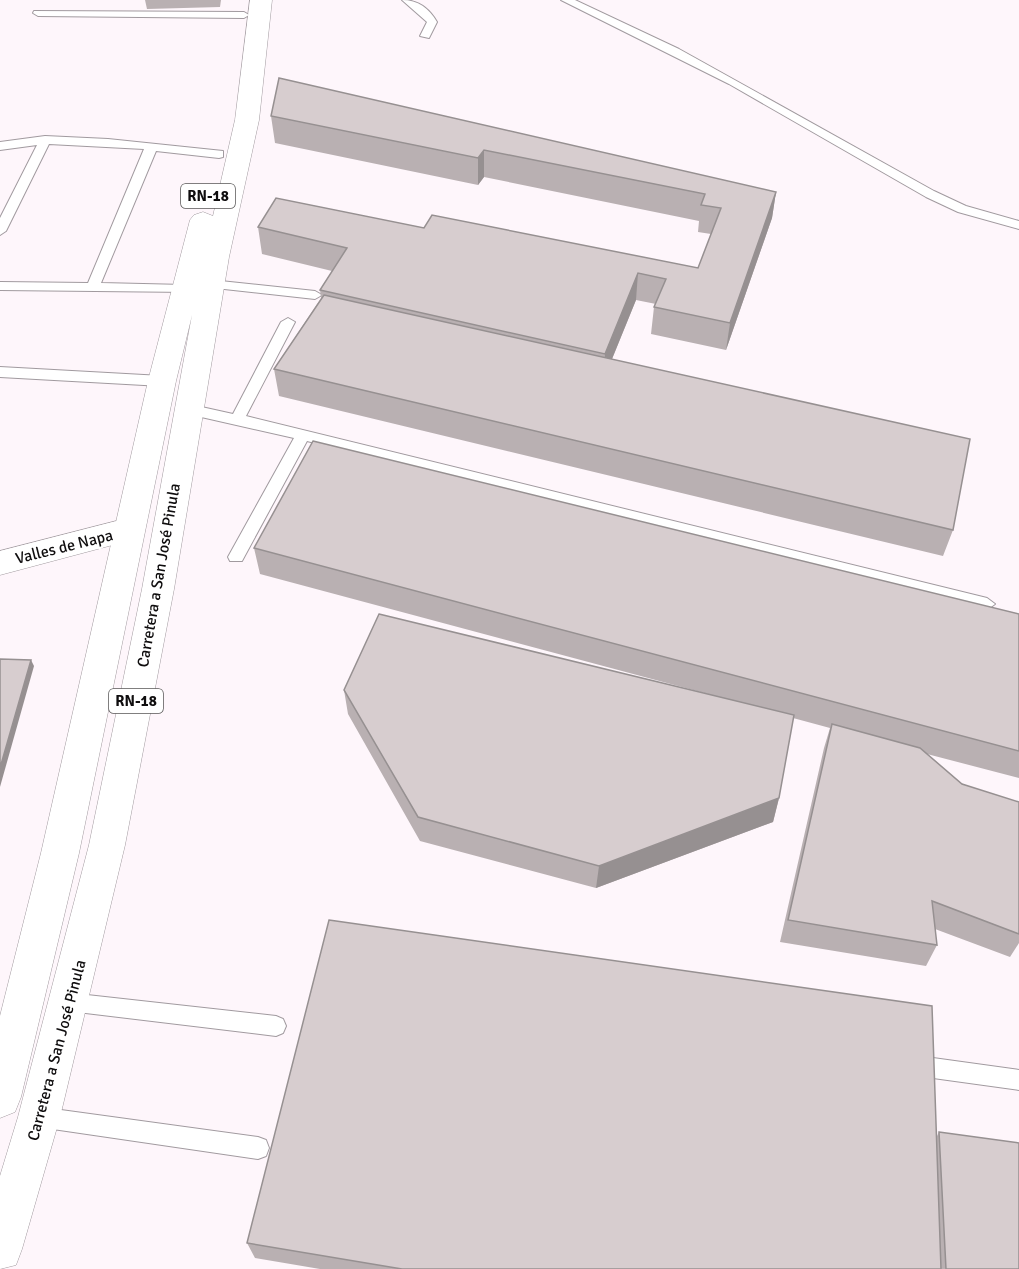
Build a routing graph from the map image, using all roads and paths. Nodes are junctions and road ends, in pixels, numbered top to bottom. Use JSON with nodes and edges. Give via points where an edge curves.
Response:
{"nodes":[{"id":1,"x":407,"y":0,"type":"edge"},
{"id":2,"x":566,"y":0,"type":"edge"},
{"id":3,"x":250,"y":5,"type":"edge"},
{"id":4,"x":38,"y":13,"type":"dead end"},
{"id":5,"x":425,"y":36,"type":"dead end"},
{"id":6,"x":45,"y":140,"type":"junction"},
{"id":7,"x":2,"y":145,"type":"edge"},
{"id":8,"x":151,"y":148,"type":"junction"},
{"id":9,"x":219,"y":154,"type":"junction"},
{"id":10,"x":1019,"y":225,"type":"edge"},
{"id":11,"x":0,"y":231,"type":"edge"},
{"id":12,"x":0,"y":286,"type":"edge"},
{"id":13,"x":93,"y":287,"type":"junction"},
{"id":14,"x":198,"y":287,"type":"junction"},
{"id":15,"x":315,"y":296,"type":"dead end"},
{"id":16,"x":288,"y":322,"type":"dead end"},
{"id":17,"x":0,"y":372,"type":"edge"},
{"id":18,"x":162,"y":381,"type":"junction"},
{"id":19,"x":188,"y":409,"type":"junction"},
{"id":20,"x":237,"y":419,"type":"junction"},
{"id":21,"x":303,"y":435,"type":"junction"},
{"id":22,"x":128,"y":530,"type":"junction"},
{"id":23,"x":236,"y":557,"type":"dead end"},
{"id":24,"x":0,"y":563,"type":"edge"},
{"id":25,"x":987,"y":604,"type":"edge"},
{"id":26,"x":69,"y":1002,"type":"junction"},
{"id":27,"x":11,"y":1009,"type":"edge"},
{"id":28,"x":276,"y":1026,"type":"dead end"},
{"id":29,"x":933,"y":1068,"type":"edge"},
{"id":30,"x":1019,"y":1080,"type":"edge"},
{"id":31,"x":0,"y":1097,"type":"edge"},
{"id":32,"x":39,"y":1117,"type":"junction"},
{"id":33,"x":258,"y":1148,"type":"dead end"},
{"id":34,"x":0,"y":1249,"type":"edge"}],
"edges":[{"from":1,"to":5,"type":"lane","via":[[432,22]]},
{"from":2,"to":10,"type":"lane","via":[[675,51],[930,194],[962,209]]},
{"from":3,"to":4,"type":"lane"},
{"from":3,"to":9,"type":"main road","name":"Carretera a San José Pinula","number":"RN-18"},
{"from":3,"to":14,"type":"main road","name":"Carretera a San José Pinula","number":"RN-18","via":[[247,120]]},
{"from":6,"to":7,"type":"lane"},
{"from":6,"to":8,"type":"lane"},
{"from":6,"to":11,"type":"lane"},
{"from":8,"to":9,"type":"lane"},
{"from":8,"to":13,"type":"lane"},
{"from":9,"to":14,"type":"main road","name":"Carretera a San José Pinula","number":"RN-18"},
{"from":12,"to":13,"type":"lane"},
{"from":13,"to":14,"type":"lane"},
{"from":14,"to":15,"type":"lane"},
{"from":14,"to":18,"type":"main road","name":"Carretera a San José Pinula","number":"RN-18"},
{"from":14,"to":19,"type":"main road","name":"Carretera a San José Pinula","number":"RN-18"},
{"from":16,"to":20,"type":"lane"},
{"from":17,"to":18,"type":"lane"},
{"from":18,"to":22,"type":"main road","name":"Carretera a San José Pinula","number":"RN-18"},
{"from":19,"to":20,"type":"lane"},
{"from":19,"to":26,"type":"main road","name":"Carretera a San José Pinula","number":"RN-18","via":[[158,589],[112,821]]},
{"from":20,"to":21,"type":"lane"},
{"from":21,"to":23,"type":"lane"},
{"from":21,"to":25,"type":"lane"},
{"from":22,"to":24,"type":"main road","name":"Valles de Napa"},
{"from":22,"to":27,"type":"main road","name":"Carretera a San José Pinula","number":"RN-18","via":[[60,853]]},
{"from":26,"to":28,"type":"lane"},
{"from":26,"to":32,"type":"main road","name":"Carretera a San José Pinula","number":"RN-18"},
{"from":27,"to":31,"type":"main road","name":"Carretera a San José Pinula","number":"RN-18"},
{"from":29,"to":30,"type":"lane"},
{"from":32,"to":33,"type":"lane"},
{"from":32,"to":34,"type":"main road","name":"Carretera a San José Pinula","number":"RN-18"}]}
